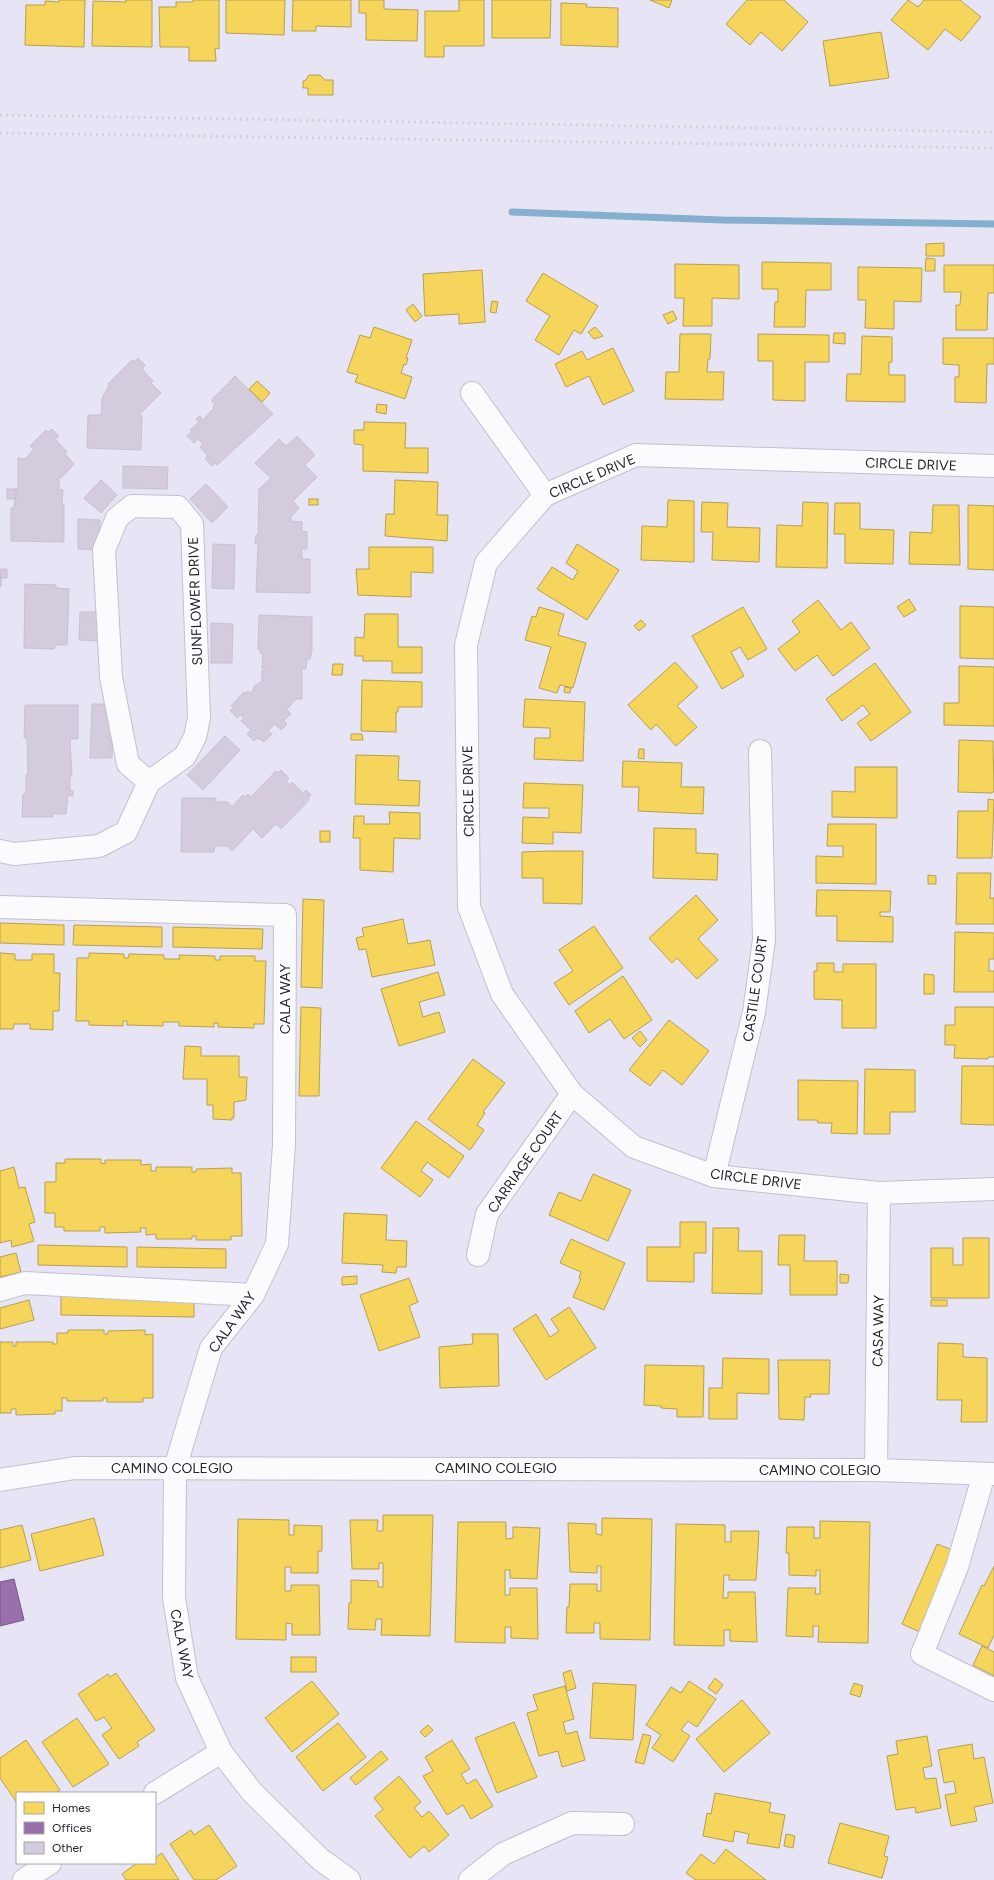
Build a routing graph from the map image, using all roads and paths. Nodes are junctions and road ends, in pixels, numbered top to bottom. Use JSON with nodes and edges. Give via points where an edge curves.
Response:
{"nodes":[{"id":1,"x":472,"y":393,"type":"dead end"},
{"id":2,"x":994,"y":466,"type":"edge"},
{"id":3,"x":545,"y":495,"type":"junction"},
{"id":4,"x":760,"y":751,"type":"dead end"},
{"id":5,"x":149,"y":782,"type":"junction"},
{"id":6,"x":0,"y":851,"type":"edge"},
{"id":7,"x":0,"y":907,"type":"edge"},
{"id":8,"x":572,"y":1094,"type":"junction"},
{"id":9,"x":714,"y":1176,"type":"junction"},
{"id":10,"x":994,"y":1189,"type":"edge"},
{"id":11,"x":879,"y":1192,"type":"junction"},
{"id":12,"x":478,"y":1255,"type":"dead end"},
{"id":13,"x":0,"y":1290,"type":"edge"},
{"id":14,"x":254,"y":1295,"type":"junction"},
{"id":15,"x":175,"y":1468,"type":"junction"},
{"id":16,"x":876,"y":1470,"type":"junction"},
{"id":17,"x":989,"y":1474,"type":"edge"},
{"id":18,"x":0,"y":1480,"type":"edge"},
{"id":19,"x":994,"y":1690,"type":"edge"},
{"id":20,"x":221,"y":1752,"type":"junction"},
{"id":21,"x":156,"y":1792,"type":"edge"},
{"id":22,"x":623,"y":1824,"type":"dead end"},
{"id":23,"x":48,"y":1864,"type":"edge"},
{"id":24,"x":24,"y":1880,"type":"edge"},
{"id":25,"x":349,"y":1880,"type":"edge"},
{"id":26,"x":470,"y":1880,"type":"edge"}],
"edges":[{"from":1,"to":3,"type":"street"},
{"from":2,"to":3,"type":"street","name":"CIRCLE DRIVE","via":[[636,455]]},
{"from":3,"to":8,"type":"street","name":"CIRCLE DRIVE","via":[[486,563],[466,644],[469,907],[502,994]]},
{"from":4,"to":9,"type":"street","name":"CASTILE COURT","via":[[764,940],[754,1012]]},
{"from":5,"to":5,"type":"street","name":"SUNFLOWER DRIVE","via":[[185,756],[195,737],[199,718],[192,524],[178,507],[160,505],[132,506],[117,518],[104,550],[111,677],[128,764]]},
{"from":5,"to":6,"type":"street","name":"SUNFLOWER DRIVE","via":[[126,832],[99,846],[14,854]]},
{"from":7,"to":14,"type":"street","name":"CALA WAY","via":[[285,915],[284,1145],[277,1244]]},
{"from":8,"to":9,"type":"street","name":"CIRCLE DRIVE","via":[[634,1147]]},
{"from":8,"to":12,"type":"street","name":"CARRIAGE COURT","via":[[487,1214]]},
{"from":9,"to":11,"type":"street","name":"CIRCLE DRIVE"},
{"from":10,"to":11,"type":"street","name":"CIRCLE DRIVE"},
{"from":11,"to":16,"type":"street","name":"CASA WAY"},
{"from":13,"to":14,"type":"street","via":[[25,1283]]},
{"from":14,"to":15,"type":"street","name":"CALA WAY","via":[[211,1348]]},
{"from":15,"to":16,"type":"street","name":"CAMINO COLEGIO"},
{"from":15,"to":18,"type":"street","name":"CAMINO COLEGIO","via":[[75,1468]]},
{"from":15,"to":20,"type":"street","name":"CALA WAY","via":[[174,1598],[184,1665],[187,1678]]},
{"from":16,"to":17,"type":"street","name":"CAMINO COLEGIO"},
{"from":17,"to":19,"type":"street","via":[[957,1567],[922,1654]]},
{"from":20,"to":21,"type":"street"},
{"from":20,"to":25,"type":"street","name":"CALA WAY","via":[[252,1792],[320,1859]]},
{"from":22,"to":26,"type":"street","via":[[572,1823],[503,1854]]},
{"from":23,"to":24,"type":"street"}]}
